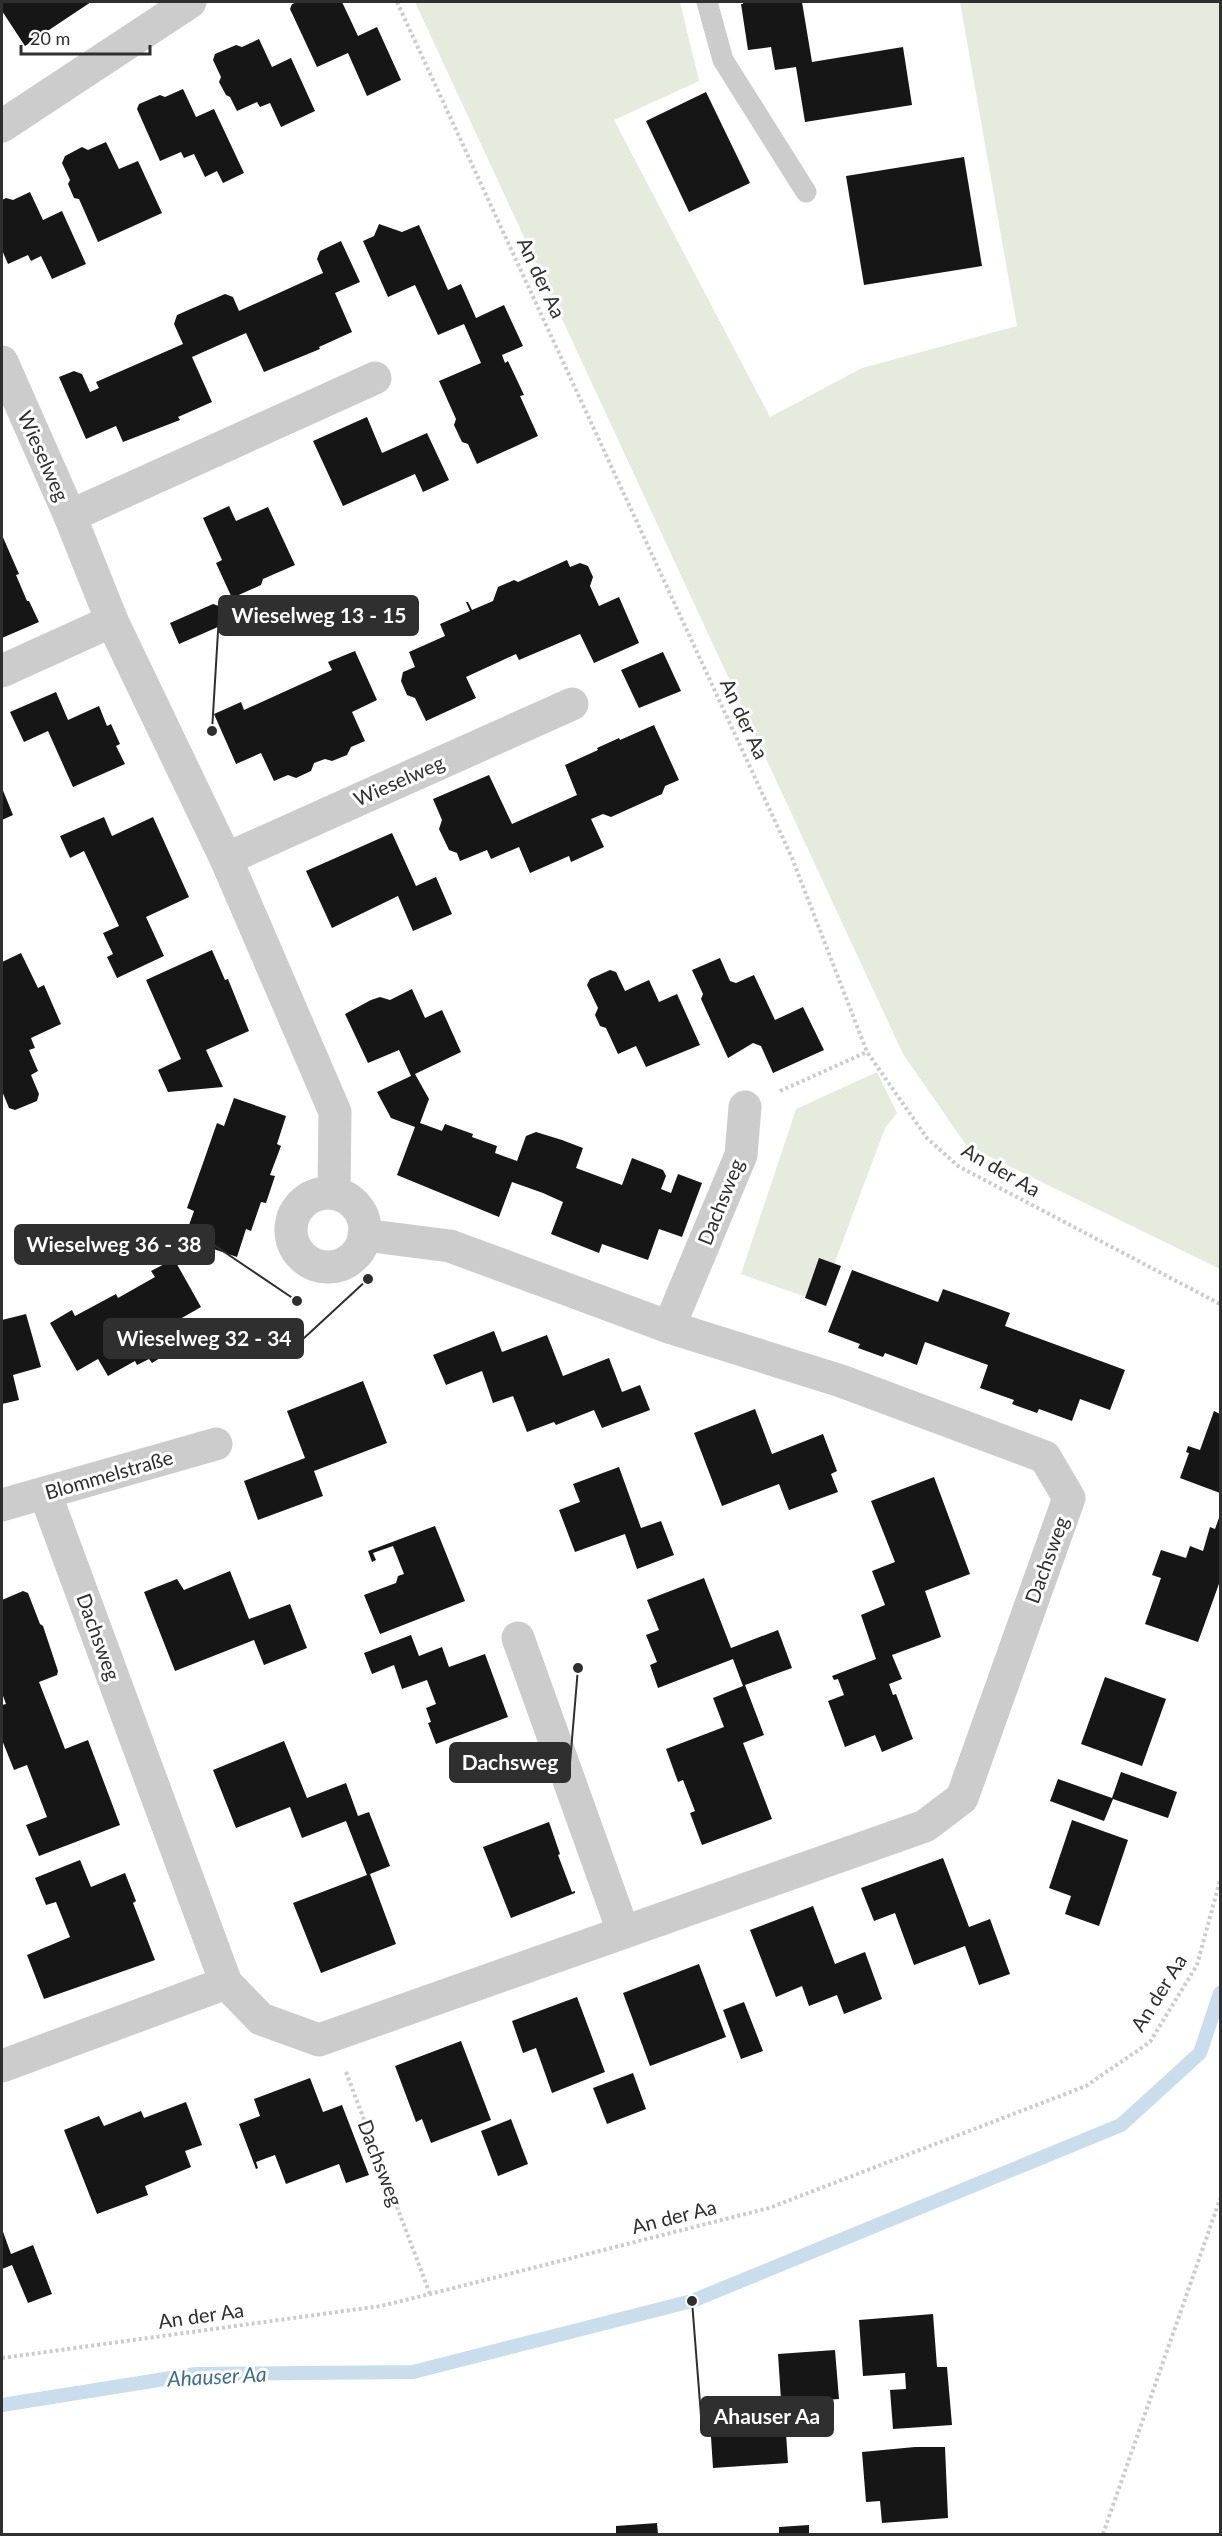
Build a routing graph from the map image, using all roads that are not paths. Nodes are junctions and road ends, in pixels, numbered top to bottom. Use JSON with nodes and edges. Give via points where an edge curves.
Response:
{"nodes":[{"id":1,"x":190,"y":2,"type":"edge"},
{"id":2,"x":707,"y":2,"type":"edge"},
{"id":3,"x":3,"y":121,"type":"edge"},
{"id":4,"x":806,"y":192,"type":"dead end"},
{"id":5,"x":2,"y":362,"type":"edge"},
{"id":6,"x":375,"y":378,"type":"dead end"},
{"id":7,"x":70,"y":516,"type":"junction"},
{"id":8,"x":112,"y":621,"type":"junction"},
{"id":9,"x":2,"y":671,"type":"edge"},
{"id":10,"x":572,"y":704,"type":"dead end"},
{"id":11,"x":226,"y":859,"type":"junction"},
{"id":12,"x":745,"y":1107,"type":"road end"},
{"id":13,"x":334,"y":1193,"type":"junction"},
{"id":14,"x":364,"y":1235,"type":"junction"},
{"id":15,"x":669,"y":1327,"type":"junction"},
{"id":16,"x":216,"y":1444,"type":"dead end"},
{"id":17,"x":45,"y":1493,"type":"junction"},
{"id":18,"x":2,"y":1505,"type":"edge"},
{"id":19,"x":518,"y":1638,"type":"dead end"},
{"id":20,"x":623,"y":1931,"type":"junction"},
{"id":21,"x":226,"y":1983,"type":"junction"},
{"id":22,"x":2,"y":2066,"type":"edge"}],
"edges":[{"from":1,"to":3,"type":"street"},
{"from":2,"to":4,"type":"lane","via":[[723,60]]},
{"from":5,"to":7,"type":"street","name":"Wieselweg"},
{"from":6,"to":7,"type":"street","name":"Wieselweg"},
{"from":7,"to":8,"type":"street","name":"Wieselweg"},
{"from":8,"to":9,"type":"street"},
{"from":8,"to":11,"type":"street","name":"Wieselweg"},
{"from":10,"to":11,"type":"street","name":"Wieselweg"},
{"from":11,"to":13,"type":"street","name":"Wieselweg","via":[[335,1112]]},
{"from":12,"to":15,"type":"street","name":"Dachsweg","via":[[741,1155]]},
{"from":13,"to":14,"type":"street","via":[[360,1212]]},
{"from":13,"to":14,"type":"street","via":[[319,1194],[299,1208],[291,1231],[298,1252],[309,1262],[333,1267],[354,1257]]},
{"from":14,"to":15,"type":"street","name":"Dachsweg","via":[[450,1246]]},
{"from":15,"to":20,"type":"street","name":"Dachsweg","via":[[841,1381],[1044,1457],[1069,1498],[962,1798],[925,1826]]},
{"from":16,"to":17,"type":"street","name":"Blommelstraße"},
{"from":17,"to":18,"type":"street","name":"Blommelstraße"},
{"from":17,"to":21,"type":"street","name":"Dachsweg"},
{"from":19,"to":20,"type":"street"},
{"from":20,"to":21,"type":"street","name":"Dachsweg","via":[[319,2040],[261,2019]]},
{"from":21,"to":22,"type":"street"}]}
